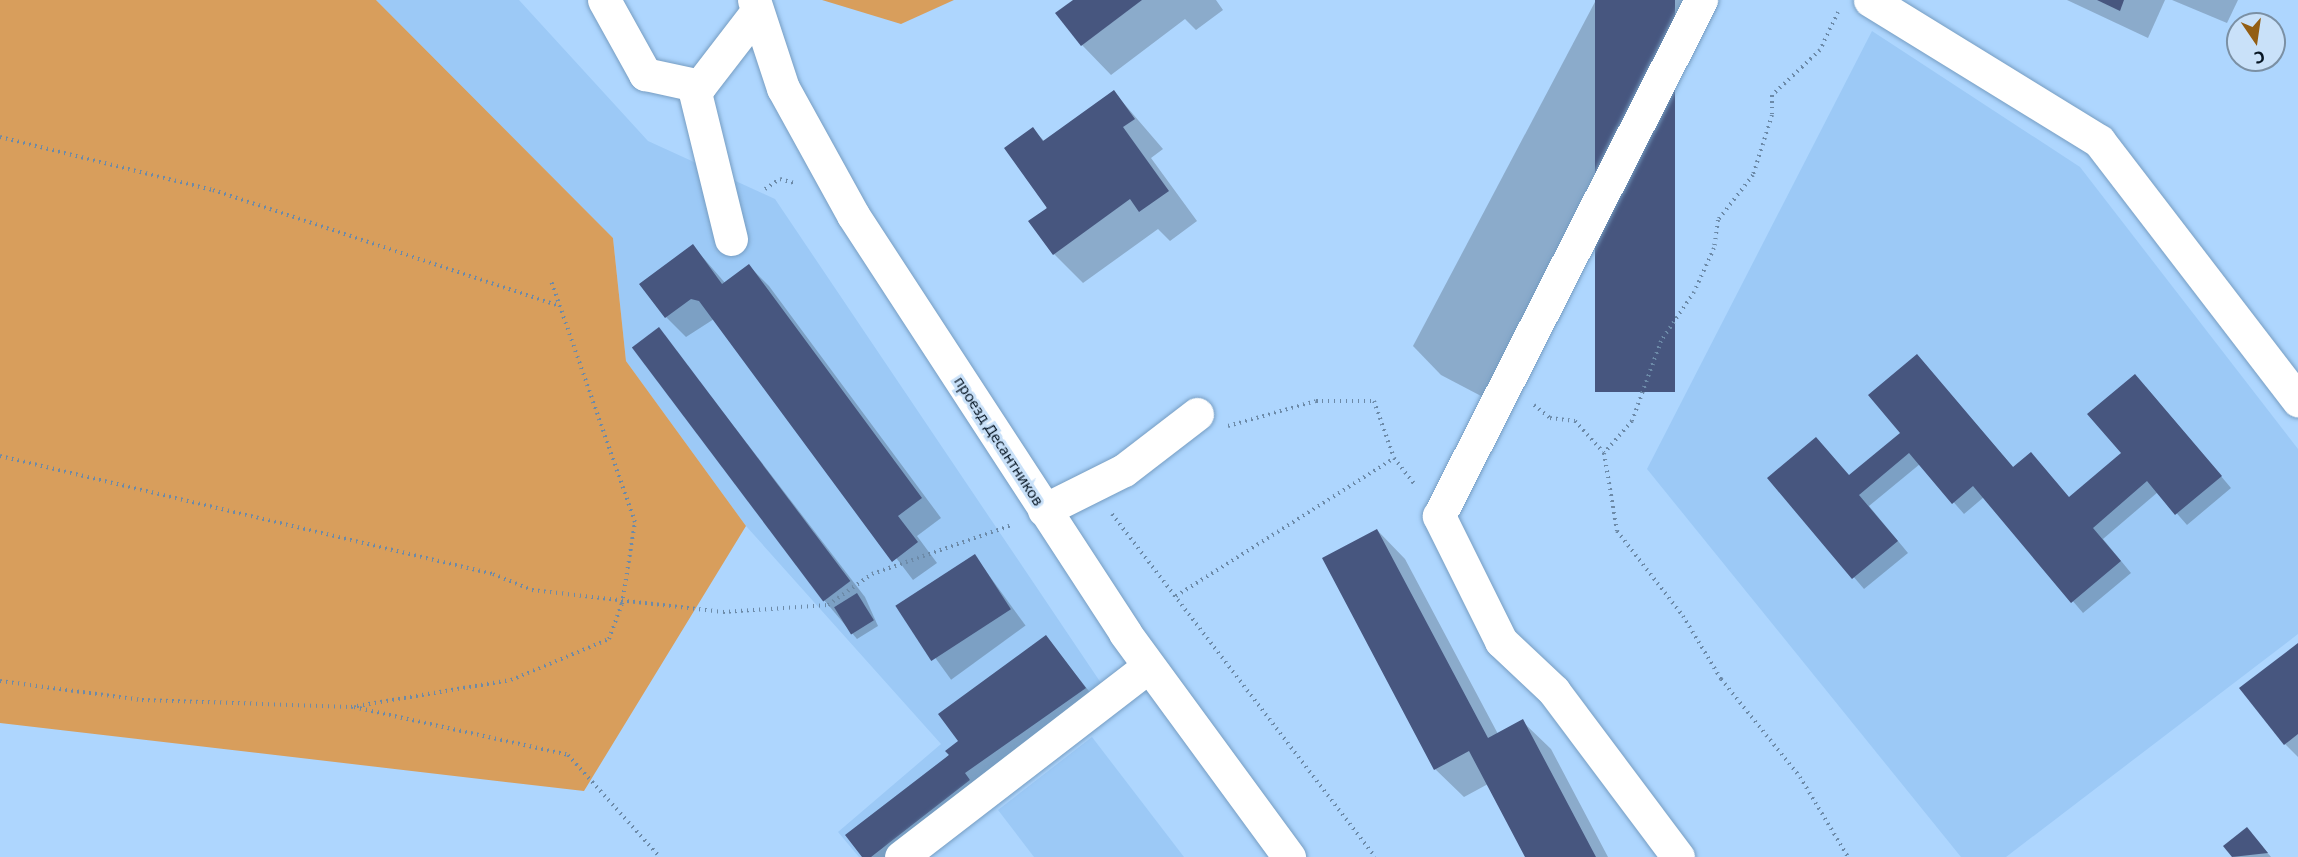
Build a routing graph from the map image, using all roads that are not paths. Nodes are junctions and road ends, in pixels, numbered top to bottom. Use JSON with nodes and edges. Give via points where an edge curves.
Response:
{"nodes":[{"id":1,"x":604,"y":0,"type":"edge"},
{"id":2,"x":1701,"y":0,"type":"edge"},
{"id":3,"x":1856,"y":4,"type":"edge"},
{"id":4,"x":754,"y":7,"type":"edge"},
{"id":5,"x":700,"y":86,"type":"junction"},
{"id":6,"x":731,"y":239,"type":"dead end"},
{"id":7,"x":2298,"y":400,"type":"edge"},
{"id":8,"x":1197,"y":414,"type":"road end"},
{"id":9,"x":1031,"y":516,"type":"junction"},
{"id":10,"x":1148,"y":667,"type":"junction"},
{"id":11,"x":916,"y":853,"type":"edge"},
{"id":12,"x":1289,"y":857,"type":"edge"},
{"id":13,"x":1678,"y":857,"type":"edge"}],
"edges":[{"from":1,"to":5,"type":"street","via":[[645,74]]},
{"from":2,"to":13,"type":"street","via":[[1509,385],[1439,516],[1501,641],[1554,691]]},
{"from":3,"to":7,"type":"street","via":[[2099,141]]},
{"from":4,"to":5,"type":"street"},
{"from":4,"to":9,"type":"street","name":"проезд Десантников","via":[[783,88],[853,215]]},
{"from":5,"to":6,"type":"street","via":[[695,92]]},
{"from":8,"to":9,"type":"street","via":[[1124,470]]},
{"from":9,"to":10,"type":"street","name":"проезд Десантников"},
{"from":10,"to":11,"type":"street"},
{"from":10,"to":12,"type":"street","name":"проезд Десантников"}]}
